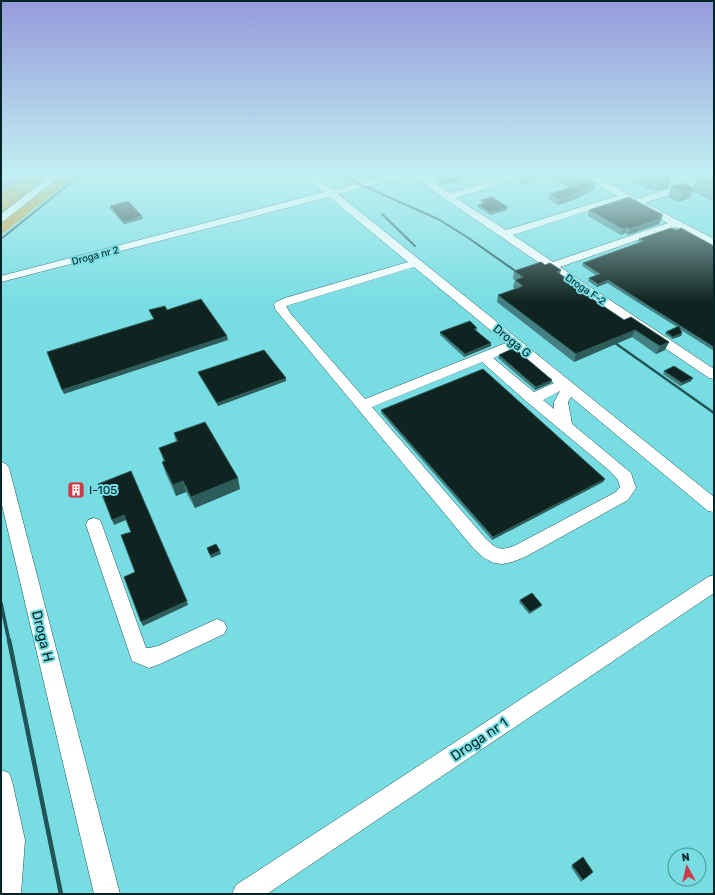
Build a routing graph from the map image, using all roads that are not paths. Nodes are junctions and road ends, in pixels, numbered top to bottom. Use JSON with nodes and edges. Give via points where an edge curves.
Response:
{"nodes":[{"id":1,"x":236,"y":218,"type":"edge"},
{"id":2,"x":361,"y":218,"type":"edge"},
{"id":3,"x":481,"y":218,"type":"edge"},
{"id":4,"x":556,"y":218,"type":"edge"},
{"id":5,"x":666,"y":218,"type":"edge"},
{"id":6,"x":676,"y":223,"type":"junction"},
{"id":7,"x":505,"y":234,"type":"junction"},
{"id":8,"x":714,"y":243,"type":"edge"},
{"id":9,"x":416,"y":263,"type":"junction"},
{"id":10,"x":552,"y":266,"type":"junction"},
{"id":11,"x":1,"y":279,"type":"edge"},
{"id":12,"x":516,"y":344,"type":"junction"},
{"id":13,"x":484,"y":357,"type":"junction"},
{"id":14,"x":714,"y":375,"type":"edge"},
{"id":15,"x":567,"y":386,"type":"junction"},
{"id":16,"x":532,"y":399,"type":"junction"},
{"id":17,"x":363,"y":404,"type":"junction"},
{"id":18,"x":565,"y":426,"type":"junction"},
{"id":19,"x":1,"y":468,"type":"edge"},
{"id":20,"x":714,"y":506,"type":"edge"},
{"id":21,"x":94,"y":525,"type":"dead end"},
{"id":22,"x":714,"y":584,"type":"edge"},
{"id":23,"x":217,"y":628,"type":"dead end"},
{"id":24,"x":1,"y":781,"type":"edge"},
{"id":25,"x":253,"y":889,"type":"edge"},
{"id":26,"x":9,"y":893,"type":"dead end"},
{"id":27,"x":107,"y":894,"type":"edge"}],
"edges":[{"from":1,"to":11,"type":"street","name":"Droga nr 2"},
{"from":2,"to":9,"type":"street","name":"Droga G"},
{"from":3,"to":7,"type":"street","name":"Droga F-2"},
{"from":4,"to":7,"type":"street"},
{"from":5,"to":6,"type":"street"},
{"from":6,"to":8,"type":"street"},
{"from":6,"to":10,"type":"street"},
{"from":7,"to":10,"type":"street","name":"Droga F-2"},
{"from":9,"to":12,"type":"street","name":"Droga G"},
{"from":9,"to":17,"type":"street","via":[[280,304],[286,316]]},
{"from":10,"to":14,"type":"street","name":"Droga F-2"},
{"from":12,"to":13,"type":"street"},
{"from":12,"to":15,"type":"street","name":"Droga G"},
{"from":13,"to":16,"type":"street"},
{"from":13,"to":17,"type":"street"},
{"from":15,"to":16,"type":"street"},
{"from":15,"to":18,"type":"street","via":[[561,402]]},
{"from":15,"to":20,"type":"street","name":"Droga G"},
{"from":16,"to":18,"type":"street"},
{"from":17,"to":18,"type":"street","via":[[492,556],[504,557],[519,552],[622,496],[628,488],[625,477],[620,472]]},
{"from":19,"to":27,"type":"street","name":"Droga H"},
{"from":21,"to":23,"type":"street","via":[[139,654],[148,658],[160,655]]},
{"from":22,"to":25,"type":"street","name":"Droga nr 1"},
{"from":24,"to":26,"type":"street","via":[[13,840]]}]}
